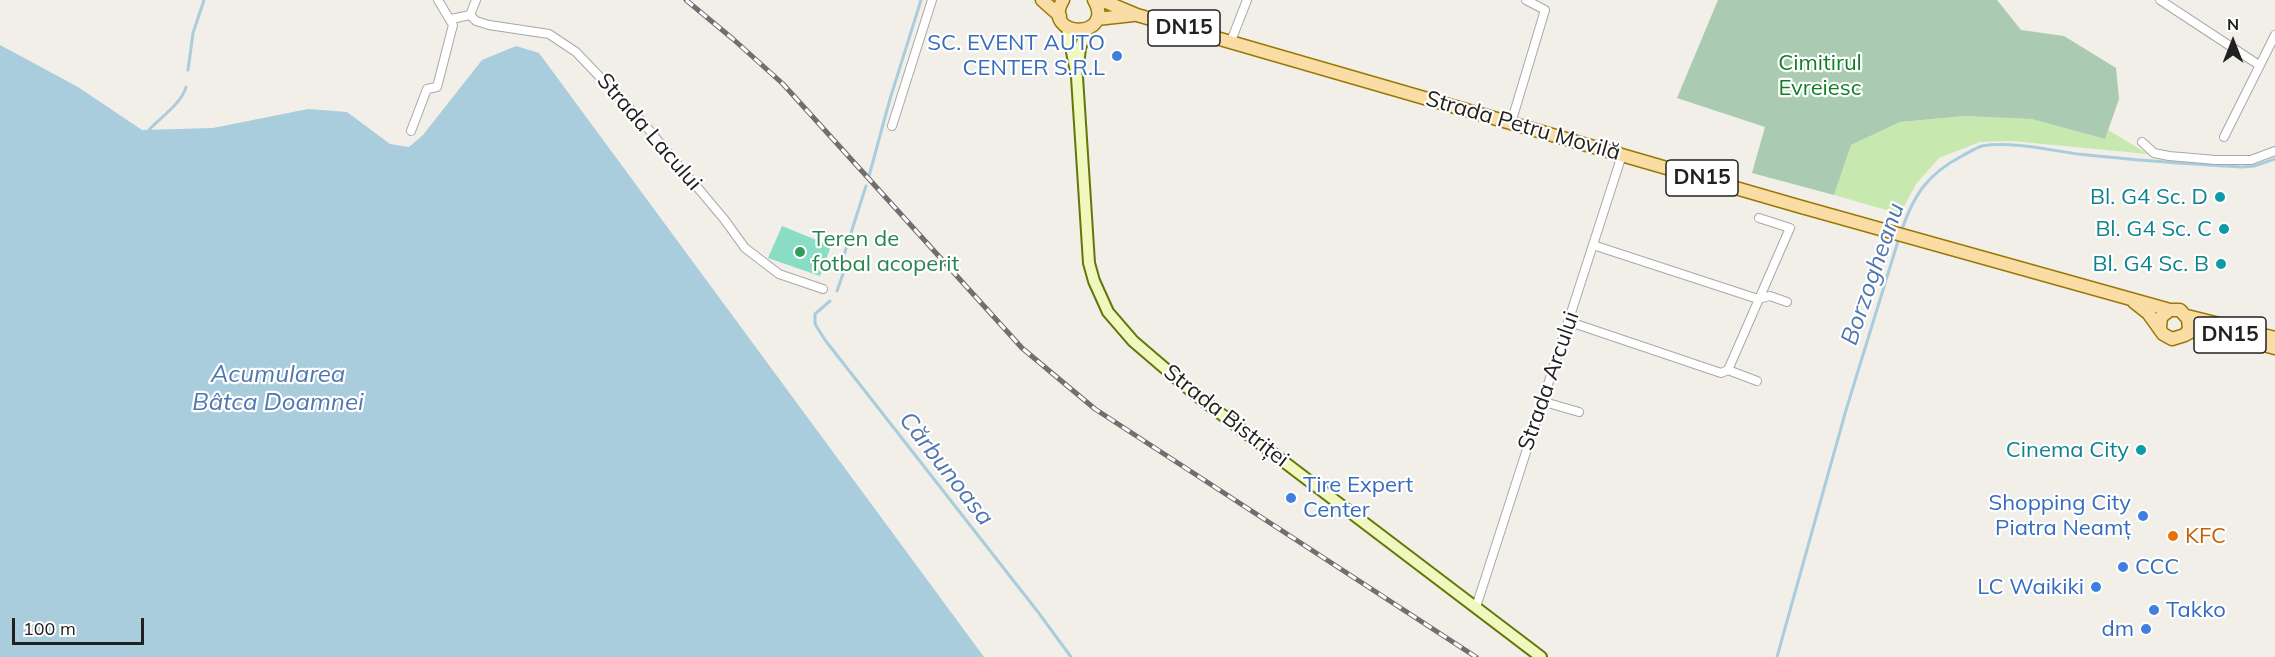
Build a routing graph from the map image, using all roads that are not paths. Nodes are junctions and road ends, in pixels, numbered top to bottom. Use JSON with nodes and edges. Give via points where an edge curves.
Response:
{"nodes":[{"id":1,"x":438,"y":0,"type":"edge"},
{"id":2,"x":476,"y":0,"type":"edge"},
{"id":3,"x":932,"y":0,"type":"edge"},
{"id":4,"x":1042,"y":0,"type":"edge"},
{"id":5,"x":1063,"y":0,"type":"edge"},
{"id":6,"x":1094,"y":0,"type":"edge"},
{"id":7,"x":1101,"y":0,"type":"edge"},
{"id":8,"x":1247,"y":0,"type":"edge"},
{"id":9,"x":1526,"y":0,"type":"edge"},
{"id":10,"x":2160,"y":0,"type":"edge"},
{"id":11,"x":470,"y":15,"type":"junction"},
{"id":12,"x":1137,"y":15,"type":"junction"},
{"id":13,"x":1060,"y":16,"type":"junction"},
{"id":14,"x":451,"y":19,"type":"junction"},
{"id":15,"x":1097,"y":19,"type":"junction"},
{"id":16,"x":1067,"y":27,"type":"junction"},
{"id":17,"x":1087,"y":29,"type":"junction"},
{"id":18,"x":2275,"y":34,"type":"edge"},
{"id":19,"x":1231,"y":41,"type":"junction"},
{"id":20,"x":2259,"y":65,"type":"junction"},
{"id":21,"x":1077,"y":77,"type":"junction"},
{"id":22,"x":1511,"y":123,"type":"junction"},
{"id":23,"x":892,"y":126,"type":"dead end"},
{"id":24,"x":411,"y":131,"type":"dead end"},
{"id":25,"x":2224,"y":137,"type":"dead end"},
{"id":26,"x":2142,"y":142,"type":"dead end"},
{"id":27,"x":2275,"y":151,"type":"edge"},
{"id":28,"x":1622,"y":155,"type":"junction"},
{"id":29,"x":1759,"y":218,"type":"dead end"},
{"id":30,"x":1593,"y":245,"type":"junction"},
{"id":31,"x":823,"y":289,"type":"dead end"},
{"id":32,"x":1758,"y":299,"type":"junction"},
{"id":33,"x":2133,"y":301,"type":"junction"},
{"id":34,"x":1787,"y":302,"type":"dead end"},
{"id":35,"x":2170,"y":310,"type":"junction"},
{"id":36,"x":2187,"y":316,"type":"junction"},
{"id":37,"x":1570,"y":322,"type":"junction"},
{"id":38,"x":2160,"y":328,"type":"junction"},
{"id":39,"x":2185,"y":335,"type":"junction"},
{"id":40,"x":2275,"y":338,"type":"edge"},
{"id":41,"x":2275,"y":348,"type":"edge"},
{"id":42,"x":1728,"y":370,"type":"junction"},
{"id":43,"x":1757,"y":381,"type":"dead end"},
{"id":44,"x":1541,"y":401,"type":"junction"},
{"id":45,"x":1579,"y":412,"type":"dead end"},
{"id":46,"x":1476,"y":607,"type":"junction"},
{"id":47,"x":1540,"y":657,"type":"edge"}],
"edges":[{"from":1,"to":14,"type":"street"},
{"from":2,"to":11,"type":"street"},
{"from":3,"to":23,"type":"street"},
{"from":4,"to":13,"type":"main road"},
{"from":5,"to":13,"type":"main road"},
{"from":6,"to":15,"type":"main road"},
{"from":7,"to":12,"type":"main road","name":"Strada Petru Movilă","number":"DN15"},
{"from":8,"to":19,"type":"street"},
{"from":9,"to":22,"type":"street","via":[[1545,10]]},
{"from":10,"to":20,"type":"street"},
{"from":11,"to":14,"type":"street"},
{"from":11,"to":31,"type":"street","name":"Strada Lacului","via":[[489,26],[549,34],[576,52],[639,118],[745,248],[779,274]]},
{"from":12,"to":15,"type":"main road","name":"Strada Petru Movilă","number":"DN15"},
{"from":12,"to":19,"type":"main road","name":"Strada Petru Movilă","number":"DN15"},
{"from":13,"to":16,"type":"main road"},
{"from":14,"to":24,"type":"street","via":[[453,25],[437,87],[427,89]]},
{"from":15,"to":17,"type":"main road"},
{"from":16,"to":17,"type":"main road"},
{"from":16,"to":21,"type":"main road","name":"Strada Bistriței"},
{"from":17,"to":21,"type":"main road","name":"Strada Bistriței"},
{"from":18,"to":20,"type":"street"},
{"from":19,"to":22,"type":"main road","name":"Strada Petru Movilă","number":"DN15"},
{"from":20,"to":25,"type":"street"},
{"from":21,"to":46,"type":"main road","name":"Strada Bistriței","via":[[1089,263],[1115,323],[1196,395]]},
{"from":22,"to":28,"type":"main road","name":"Strada Petru Movilă","number":"DN15"},
{"from":26,"to":27,"type":"street","via":[[2154,153],[2216,160],[2251,160]]},
{"from":28,"to":30,"type":"street","name":"Strada Arcului"},
{"from":28,"to":33,"type":"main road","name":"Strada Petru Movilă","number":"DN15"},
{"from":29,"to":32,"type":"street","via":[[1790,228]]},
{"from":30,"to":32,"type":"street"},
{"from":30,"to":37,"type":"street","name":"Strada Arcului"},
{"from":32,"to":34,"type":"street","via":[[1770,296]]},
{"from":32,"to":42,"type":"street"},
{"from":33,"to":35,"type":"main road","number":"DN15"},
{"from":33,"to":38,"type":"main road","number":"DN15"},
{"from":35,"to":36,"type":"main road","number":"DN15","via":[[2180,310]]},
{"from":35,"to":38,"type":"main road","number":"DN15","via":[[2161,317]]},
{"from":36,"to":39,"type":"main road","number":"DN15"},
{"from":36,"to":40,"type":"main road","number":"DN15"},
{"from":37,"to":42,"type":"street","via":[[1721,373]]},
{"from":37,"to":44,"type":"street","name":"Strada Arcului"},
{"from":38,"to":39,"type":"main road","number":"DN15","via":[[2172,339]]},
{"from":39,"to":41,"type":"main road","number":"DN15","via":[[2205,329]]},
{"from":42,"to":43,"type":"street"},
{"from":44,"to":45,"type":"street"},
{"from":44,"to":46,"type":"street","name":"Strada Arcului"},
{"from":46,"to":47,"type":"main road","name":"Strada Bistriței"}]}
